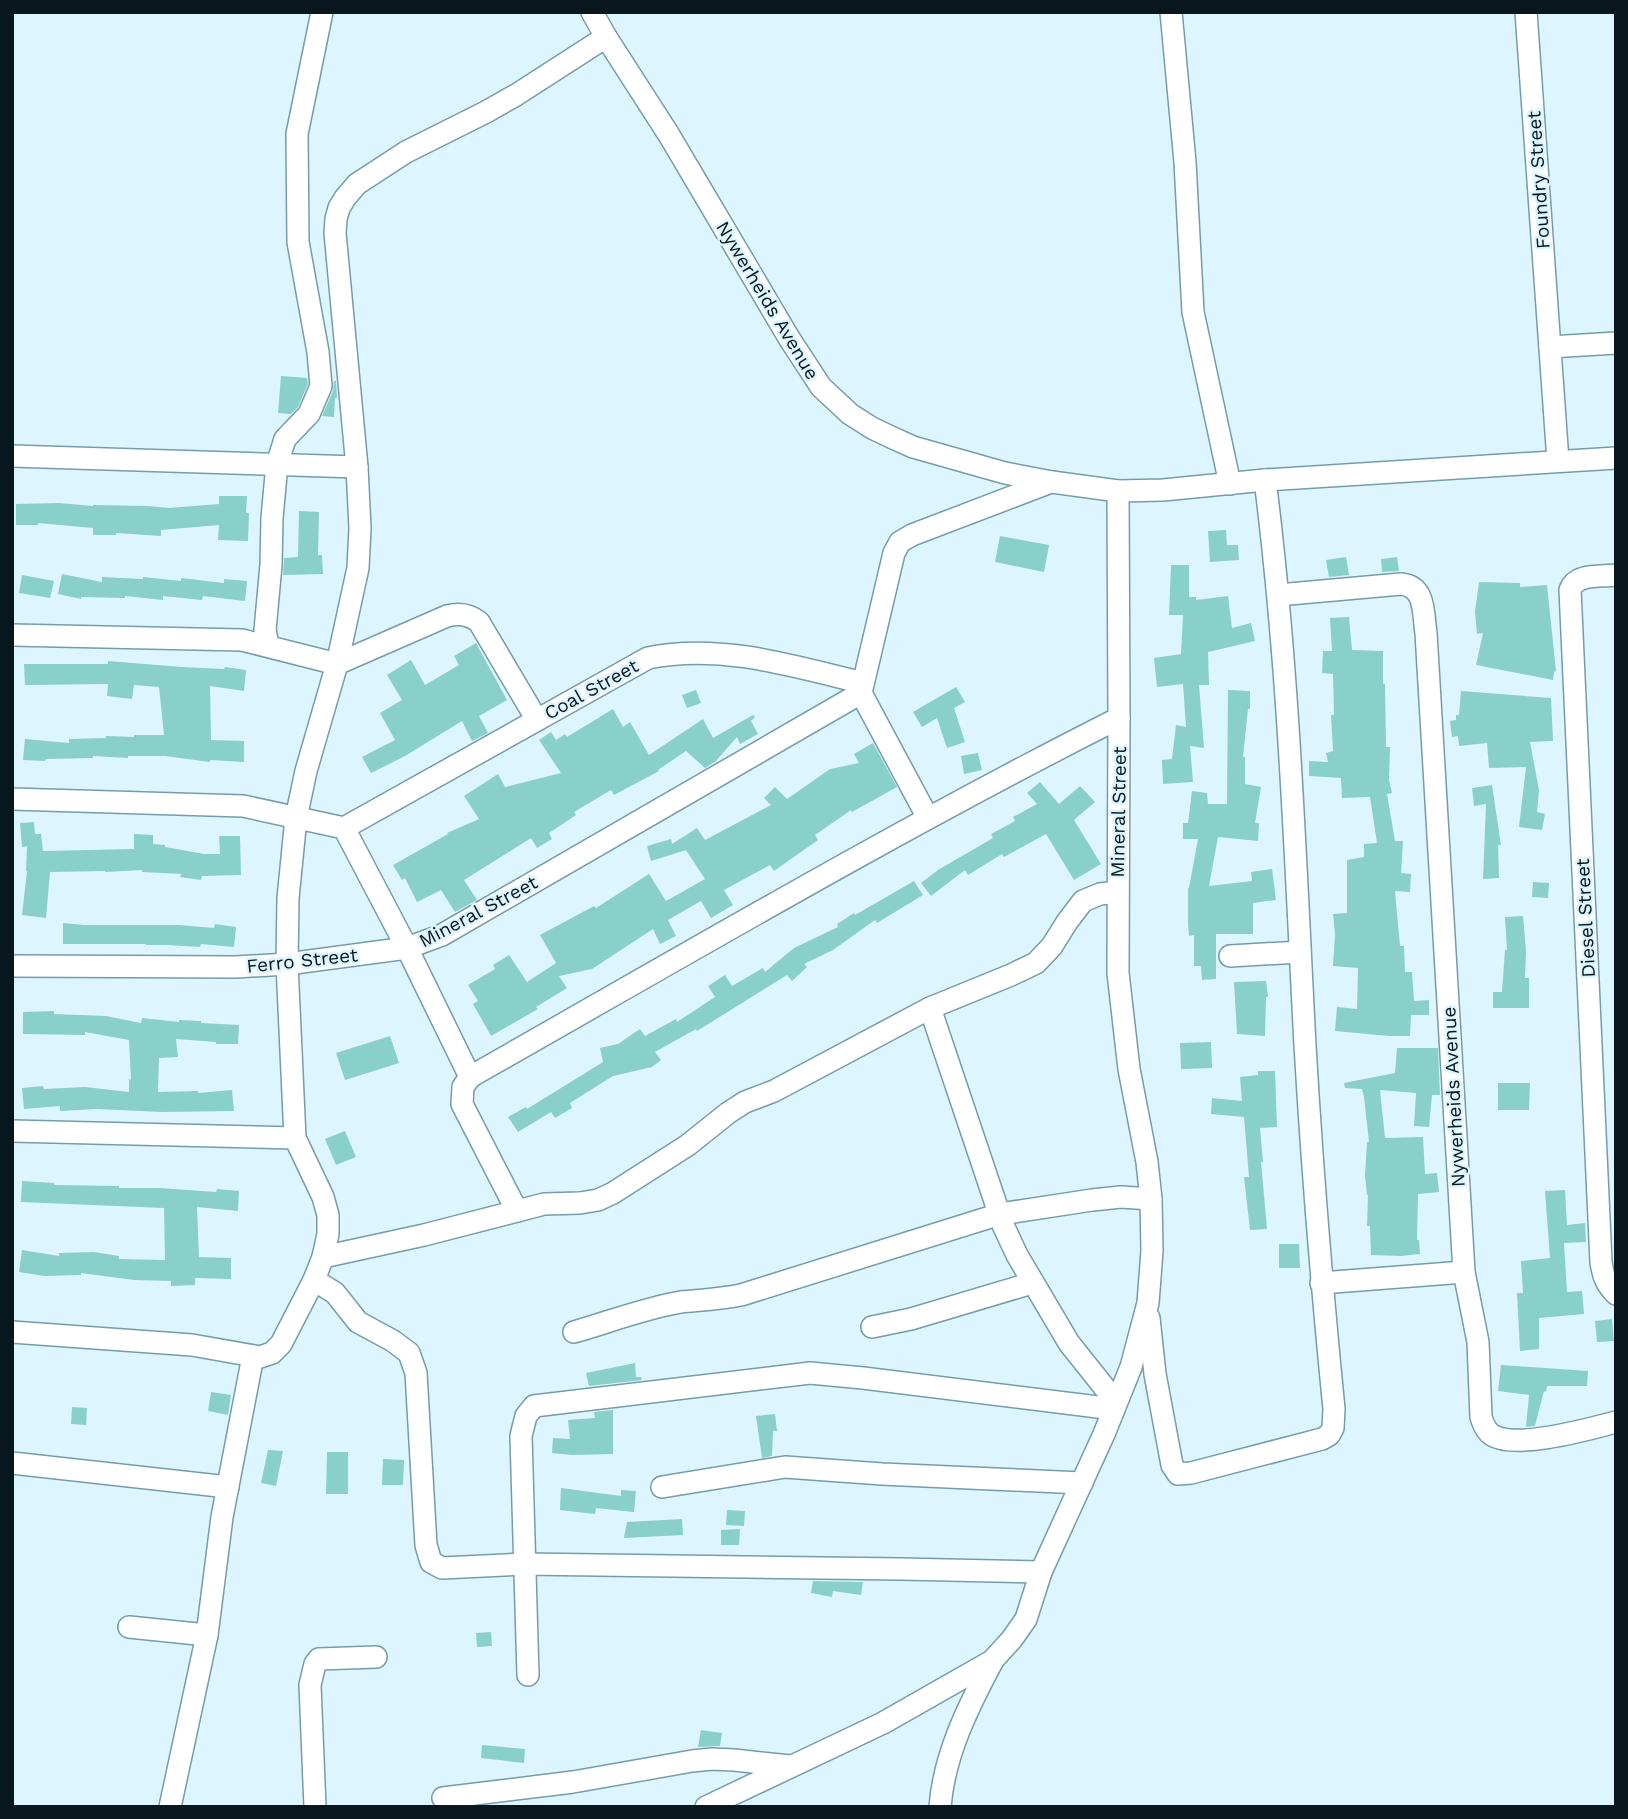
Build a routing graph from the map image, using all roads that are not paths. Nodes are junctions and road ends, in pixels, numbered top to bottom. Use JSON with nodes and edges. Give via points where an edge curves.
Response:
{"nodes":[{"id":1,"x":323,"y":12,"type":"edge"},
{"id":2,"x":592,"y":12,"type":"edge"},
{"id":3,"x":1171,"y":12,"type":"edge"},
{"id":4,"x":1526,"y":12,"type":"edge"},
{"id":5,"x":606,"y":37,"type":"junction"},
{"id":6,"x":1616,"y":343,"type":"edge"},
{"id":7,"x":1550,"y":347,"type":"junction"},
{"id":8,"x":12,"y":456,"type":"edge"},
{"id":9,"x":1616,"y":458,"type":"edge"},
{"id":10,"x":1558,"y":461,"type":"junction"},
{"id":11,"x":277,"y":464,"type":"junction"},
{"id":12,"x":357,"y":467,"type":"junction"},
{"id":13,"x":1265,"y":480,"type":"junction"},
{"id":14,"x":1052,"y":482,"type":"junction"},
{"id":15,"x":1230,"y":484,"type":"junction"},
{"id":16,"x":1118,"y":491,"type":"junction"},
{"id":17,"x":1616,"y":575,"type":"edge"},
{"id":18,"x":1279,"y":595,"type":"junction"},
{"id":19,"x":12,"y":635,"type":"edge"},
{"id":20,"x":268,"y":645,"type":"junction"},
{"id":21,"x":335,"y":671,"type":"junction"},
{"id":22,"x":862,"y":688,"type":"junction"},
{"id":23,"x":1119,"y":718,"type":"junction"},
{"id":24,"x":537,"y":720,"type":"junction"},
{"id":25,"x":12,"y":799,"type":"edge"},
{"id":26,"x":296,"y":818,"type":"junction"},
{"id":27,"x":928,"y":818,"type":"junction"},
{"id":28,"x":344,"y":828,"type":"junction"},
{"id":29,"x":1117,"y":892,"type":"junction"},
{"id":30,"x":407,"y":948,"type":"junction"},
{"id":31,"x":1300,"y":952,"type":"junction"},
{"id":32,"x":1230,"y":956,"type":"dead end"},
{"id":33,"x":287,"y":964,"type":"junction"},
{"id":34,"x":12,"y":966,"type":"edge"},
{"id":35,"x":930,"y":1008,"type":"junction"},
{"id":36,"x":470,"y":1077,"type":"junction"},
{"id":37,"x":12,"y":1131,"type":"edge"},
{"id":38,"x":295,"y":1138,"type":"junction"},
{"id":39,"x":1151,"y":1199,"type":"junction"},
{"id":40,"x":517,"y":1211,"type":"junction"},
{"id":41,"x":1000,"y":1214,"type":"junction"},
{"id":42,"x":323,"y":1257,"type":"junction"},
{"id":43,"x":1464,"y":1272,"type":"junction"},
{"id":44,"x":314,"y":1280,"type":"junction"},
{"id":45,"x":1032,"y":1283,"type":"junction"},
{"id":46,"x":1321,"y":1283,"type":"junction"},
{"id":47,"x":1616,"y":1294,"type":"edge"},
{"id":48,"x":1148,"y":1303,"type":"junction"},
{"id":49,"x":872,"y":1327,"type":"dead end"},
{"id":50,"x":12,"y":1332,"type":"edge"},
{"id":51,"x":574,"y":1332,"type":"dead end"},
{"id":52,"x":253,"y":1356,"type":"junction"},
{"id":53,"x":1115,"y":1405,"type":"junction"},
{"id":54,"x":1616,"y":1422,"type":"edge"},
{"id":55,"x":12,"y":1463,"type":"edge"},
{"id":56,"x":1082,"y":1483,"type":"junction"},
{"id":57,"x":228,"y":1487,"type":"junction"},
{"id":58,"x":662,"y":1487,"type":"dead end"},
{"id":59,"x":524,"y":1564,"type":"junction"},
{"id":60,"x":1041,"y":1572,"type":"junction"},
{"id":61,"x":128,"y":1627,"type":"dead end"},
{"id":62,"x":207,"y":1635,"type":"junction"},
{"id":63,"x":376,"y":1657,"type":"dead end"},
{"id":64,"x":992,"y":1661,"type":"junction"},
{"id":65,"x":528,"y":1675,"type":"dead end"},
{"id":66,"x":790,"y":1766,"type":"junction"},
{"id":67,"x":443,"y":1798,"type":"dead end"},
{"id":68,"x":170,"y":1807,"type":"edge"},
{"id":69,"x":315,"y":1807,"type":"edge"},
{"id":70,"x":706,"y":1807,"type":"edge"},
{"id":71,"x":940,"y":1807,"type":"edge"}],
"edges":[{"from":1,"to":11,"type":"street","via":[[297,134],[298,242],[321,386],[309,414],[285,439]]},
{"from":2,"to":5,"type":"street","name":"Nywerheids Avenue"},
{"from":3,"to":15,"type":"street","via":[[1193,312]]},
{"from":4,"to":7,"type":"street","name":"Foundry Street"},
{"from":5,"to":12,"type":"street","via":[[486,112],[388,162],[345,198],[335,233]]},
{"from":5,"to":14,"type":"street","name":"Nywerheids Avenue","via":[[821,387],[850,414],[914,447]]},
{"from":6,"to":7,"type":"street"},
{"from":7,"to":10,"type":"street","name":"Foundry Street"},
{"from":8,"to":11,"type":"street"},
{"from":9,"to":10,"type":"street"},
{"from":10,"to":13,"type":"street"},
{"from":11,"to":12,"type":"street"},
{"from":11,"to":20,"type":"street","via":[[265,629]]},
{"from":12,"to":21,"type":"street","via":[[358,568]]},
{"from":13,"to":15,"type":"street"},
{"from":13,"to":18,"type":"street"},
{"from":14,"to":16,"type":"street","name":"Nywerheids Avenue"},
{"from":14,"to":22,"type":"street","via":[[900,542]]},
{"from":15,"to":16,"type":"street"},
{"from":16,"to":23,"type":"street","name":"Mineral Street"},
{"from":17,"to":47,"type":"street","name":"Diesel Street","via":[[1580,578],[1570,590],[1601,1262],[1603,1277]]},
{"from":18,"to":31,"type":"street"},
{"from":18,"to":43,"type":"street","name":"Nywerheids Avenue","via":[[1401,584],[1412,586],[1419,594],[1426,633]]},
{"from":19,"to":20,"type":"street","via":[[242,640]]},
{"from":20,"to":21,"type":"street"},
{"from":21,"to":24,"type":"street","via":[[447,616],[466,615],[479,622]]},
{"from":21,"to":26,"type":"street"},
{"from":22,"to":24,"type":"street","name":"Coal Street","via":[[754,659],[670,654],[636,663]]},
{"from":22,"to":27,"type":"street"},
{"from":22,"to":30,"type":"street","name":"Mineral Street","via":[[442,935]]},
{"from":23,"to":27,"type":"street","name":"Mineral Street"},
{"from":23,"to":29,"type":"street","name":"Mineral Street"},
{"from":24,"to":28,"type":"street","name":"Coal Street"},
{"from":25,"to":26,"type":"street","via":[[221,804]]},
{"from":26,"to":28,"type":"street"},
{"from":26,"to":33,"type":"street"},
{"from":27,"to":36,"type":"street","name":"Mineral Street"},
{"from":28,"to":30,"type":"street"},
{"from":29,"to":35,"type":"street","name":"Mineral Street","via":[[1083,901],[1037,962]]},
{"from":29,"to":39,"type":"street","via":[[1121,1006]]},
{"from":30,"to":33,"type":"street","name":"Ferro Street"},
{"from":30,"to":36,"type":"street","name":"Mineral Street"},
{"from":31,"to":32,"type":"street"},
{"from":31,"to":46,"type":"street"},
{"from":33,"to":34,"type":"street","name":"Ferro Street"},
{"from":33,"to":38,"type":"street"},
{"from":35,"to":40,"type":"street","name":"Mineral Street","via":[[745,1102],[613,1193],[598,1200]]},
{"from":35,"to":41,"type":"street"},
{"from":36,"to":40,"type":"street","via":[[461,1093],[462,1104]]},
{"from":37,"to":38,"type":"street"},
{"from":38,"to":42,"type":"street","via":[[328,1215]]},
{"from":39,"to":41,"type":"street","via":[[1121,1197]]},
{"from":39,"to":48,"type":"street"},
{"from":40,"to":42,"type":"street","name":"Mineral Street"},
{"from":41,"to":45,"type":"street"},
{"from":41,"to":51,"type":"street","via":[[741,1295],[656,1307]]},
{"from":42,"to":44,"type":"street"},
{"from":43,"to":46,"type":"street"},
{"from":43,"to":54,"type":"street","via":[[1478,1342],[1481,1417],[1487,1431],[1500,1438],[1525,1440]]},
{"from":44,"to":52,"type":"street","via":[[281,1344],[265,1356]]},
{"from":44,"to":59,"type":"street","via":[[335,1293],[358,1322],[409,1353],[416,1373],[426,1545],[431,1562],[442,1568]]},
{"from":45,"to":49,"type":"street"},
{"from":45,"to":53,"type":"street"},
{"from":46,"to":48,"type":"street","via":[[1335,1420],[1329,1435],[1306,1445],[1191,1473],[1178,1474],[1172,1465]]},
{"from":48,"to":53,"type":"street","via":[[1131,1367]]},
{"from":50,"to":52,"type":"street","via":[[192,1345]]},
{"from":52,"to":57,"type":"street"},
{"from":53,"to":56,"type":"street"},
{"from":53,"to":59,"type":"street","via":[[810,1373],[534,1406],[526,1416],[522,1436]]},
{"from":55,"to":57,"type":"street"},
{"from":56,"to":58,"type":"street","via":[[785,1467]]},
{"from":56,"to":60,"type":"street"},
{"from":57,"to":62,"type":"street"},
{"from":59,"to":60,"type":"street"},
{"from":59,"to":65,"type":"street"},
{"from":60,"to":64,"type":"street","via":[[1026,1619]]},
{"from":61,"to":62,"type":"street"},
{"from":62,"to":68,"type":"street"},
{"from":63,"to":69,"type":"street","via":[[319,1659],[315,1664],[310,1685]]},
{"from":64,"to":66,"type":"street","via":[[883,1723]]},
{"from":64,"to":71,"type":"street","via":[[954,1742]]},
{"from":66,"to":67,"type":"street","via":[[712,1759]]},
{"from":66,"to":70,"type":"street"}]}
